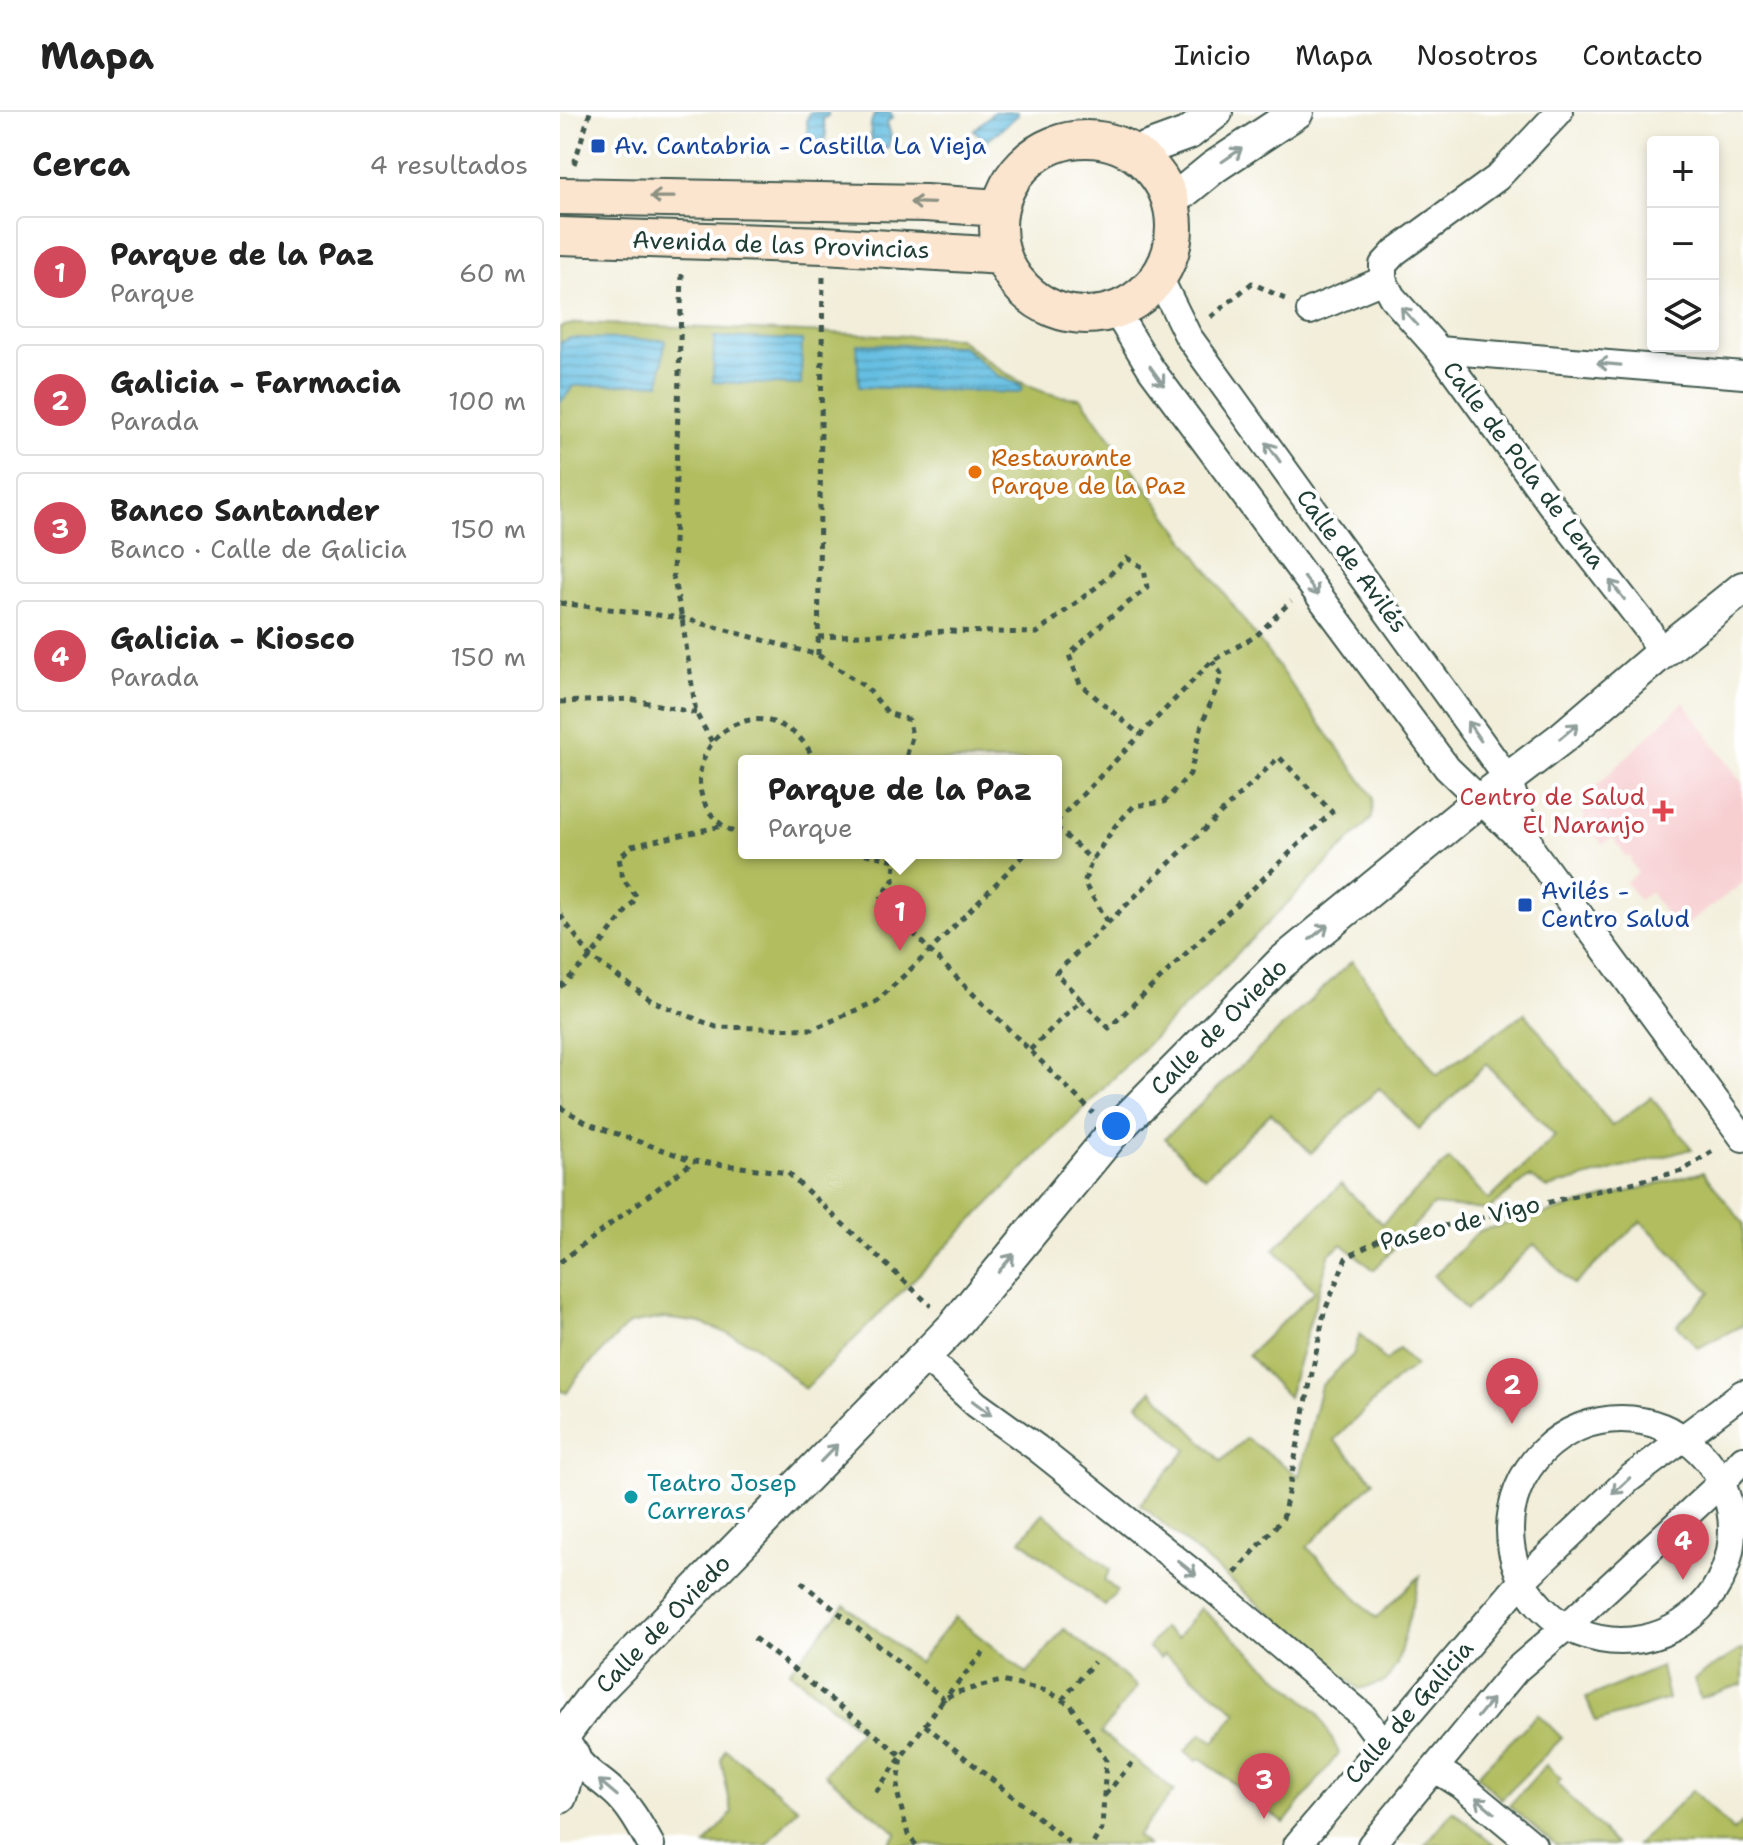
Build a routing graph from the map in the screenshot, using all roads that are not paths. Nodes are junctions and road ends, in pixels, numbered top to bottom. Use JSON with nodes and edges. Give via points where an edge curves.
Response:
{"nodes":[{"id":1,"x":1216,"y":112,"type":"edge"},
{"id":2,"x":1297,"y":112,"type":"edge"},
{"id":3,"x":1559,"y":112,"type":"edge"},
{"id":4,"x":1134,"y":153,"type":"junction"},
{"id":5,"x":566,"y":195,"type":"edge"},
{"id":6,"x":1171,"y":202,"type":"junction"},
{"id":7,"x":1000,"y":208,"type":"junction"},
{"id":8,"x":560,"y":236,"type":"edge"},
{"id":9,"x":1003,"y":256,"type":"junction"},
{"id":10,"x":1159,"y":277,"type":"junction"},
{"id":11,"x":1383,"y":280,"type":"junction"},
{"id":12,"x":1115,"y":310,"type":"junction"},
{"id":13,"x":1310,"y":311,"type":"road end"},
{"id":14,"x":1439,"y":350,"type":"junction"},
{"id":15,"x":1743,"y":375,"type":"edge"},
{"id":16,"x":1743,"y":588,"type":"edge"},
{"id":17,"x":1659,"y":655,"type":"junction"},
{"id":18,"x":1508,"y":779,"type":"junction"},
{"id":19,"x":1479,"y":801,"type":"junction"},
{"id":20,"x":1532,"y":850,"type":"junction"},
{"id":21,"x":1742,"y":1136,"type":"edge"},
{"id":22,"x":924,"y":1356,"type":"junction"},
{"id":23,"x":1743,"y":1393,"type":"edge"},
{"id":24,"x":1682,"y":1438,"type":"junction"},
{"id":25,"x":1743,"y":1459,"type":"edge"},
{"id":26,"x":1721,"y":1483,"type":"junction"},
{"id":27,"x":1522,"y":1581,"type":"junction"},
{"id":28,"x":1566,"y":1627,"type":"junction"},
{"id":29,"x":564,"y":1739,"type":"edge"},
{"id":30,"x":1382,"y":1742,"type":"junction"},
{"id":31,"x":1436,"y":1769,"type":"junction"},
{"id":32,"x":560,"y":1797,"type":"edge"},
{"id":33,"x":651,"y":1845,"type":"edge"},
{"id":34,"x":1297,"y":1845,"type":"edge"},
{"id":35,"x":1371,"y":1845,"type":"edge"},
{"id":36,"x":1533,"y":1845,"type":"edge"}],
"edges":[{"from":1,"to":4,"type":"street","via":[[1189,133]]},
{"from":6,"to":2,"type":"street","one_way":true},
{"from":3,"to":11,"type":"street","via":[[1497,178],[1395,252],[1383,265]]},
{"from":4,"to":6,"type":"main road","via":[[1150,166]]},
{"from":4,"to":7,"type":"main road","via":[[1102,140],[1068,140],[1037,153],[1013,177]]},
{"from":7,"to":5,"type":"main road","name":"Avenida de las Provincias","one_way":true},
{"from":6,"to":10,"type":"main road","via":[[1170,254]]},
{"from":7,"to":9,"type":"main road"},
{"from":8,"to":9,"type":"main road","name":"Avenida de las Provincias"},
{"from":9,"to":12,"type":"main road","via":[[1026,290],[1061,312]]},
{"from":10,"to":12,"type":"main road","via":[[1140,298]]},
{"from":18,"to":10,"type":"street","name":"Calle de Avilés","one_way":true,"via":[[1188,336]]},
{"from":11,"to":13,"type":"street"},
{"from":14,"to":11,"type":"street","name":"Calle de Pola de Lena","one_way":true},
{"from":12,"to":19,"type":"street","name":"Calle de Avilés","one_way":true,"via":[[1151,369],[1309,583],[1447,768]]},
{"from":15,"to":14,"type":"street","one_way":true},
{"from":17,"to":14,"type":"street","name":"Calle de Pola de Lena","one_way":true,"via":[[1649,631]]},
{"from":16,"to":17,"type":"street","name":"Calle de Oviedo"},
{"from":18,"to":17,"type":"street","name":"Calle de Oviedo","one_way":true},
{"from":18,"to":19,"type":"street","name":"Calle de Oviedo"},
{"from":18,"to":20,"type":"street","name":"Calle de Avilés"},
{"from":19,"to":20,"type":"street","name":"Calle de Avilés"},
{"from":22,"to":19,"type":"street","name":"Calle de Oviedo","one_way":true,"via":[[1113,1133],[1281,963]]},
{"from":20,"to":21,"type":"street","name":"Calle de Avilés"},
{"from":29,"to":22,"type":"street","name":"Calle de Oviedo","one_way":true,"via":[[596,1692]]},
{"from":22,"to":30,"type":"street","one_way":true,"via":[[976,1404],[1218,1593],[1362,1715]]},
{"from":23,"to":24,"type":"street","name":"Calle de Galicia"},
{"from":24,"to":26,"type":"street"},
{"from":24,"to":27,"type":"street","name":"Calle de Galicia","one_way":true,"via":[[1629,1479]]},
{"from":24,"to":27,"type":"street","via":[[1655,1425],[1607,1420],[1554,1441],[1517,1489],[1510,1518],[1511,1550]]},
{"from":25,"to":26,"type":"street"},
{"from":26,"to":28,"type":"street"},
{"from":26,"to":28,"type":"street","via":[[1732,1522],[1731,1549],[1723,1576],[1705,1604],[1680,1625],[1625,1642],[1596,1639]]},
{"from":27,"to":28,"type":"street","via":[[1541,1608]]},
{"from":27,"to":30,"type":"street","name":"Calle de Galicia"},
{"from":31,"to":28,"type":"street","one_way":true,"via":[[1516,1670]]},
{"from":29,"to":32,"type":"street","name":"Calle de Oviedo"},
{"from":33,"to":29,"type":"street","one_way":true,"via":[[616,1793],[585,1770]]},
{"from":30,"to":34,"type":"street","name":"Calle de Galicia"},
{"from":31,"to":35,"type":"street"},
{"from":36,"to":31,"type":"street","one_way":true}]}
